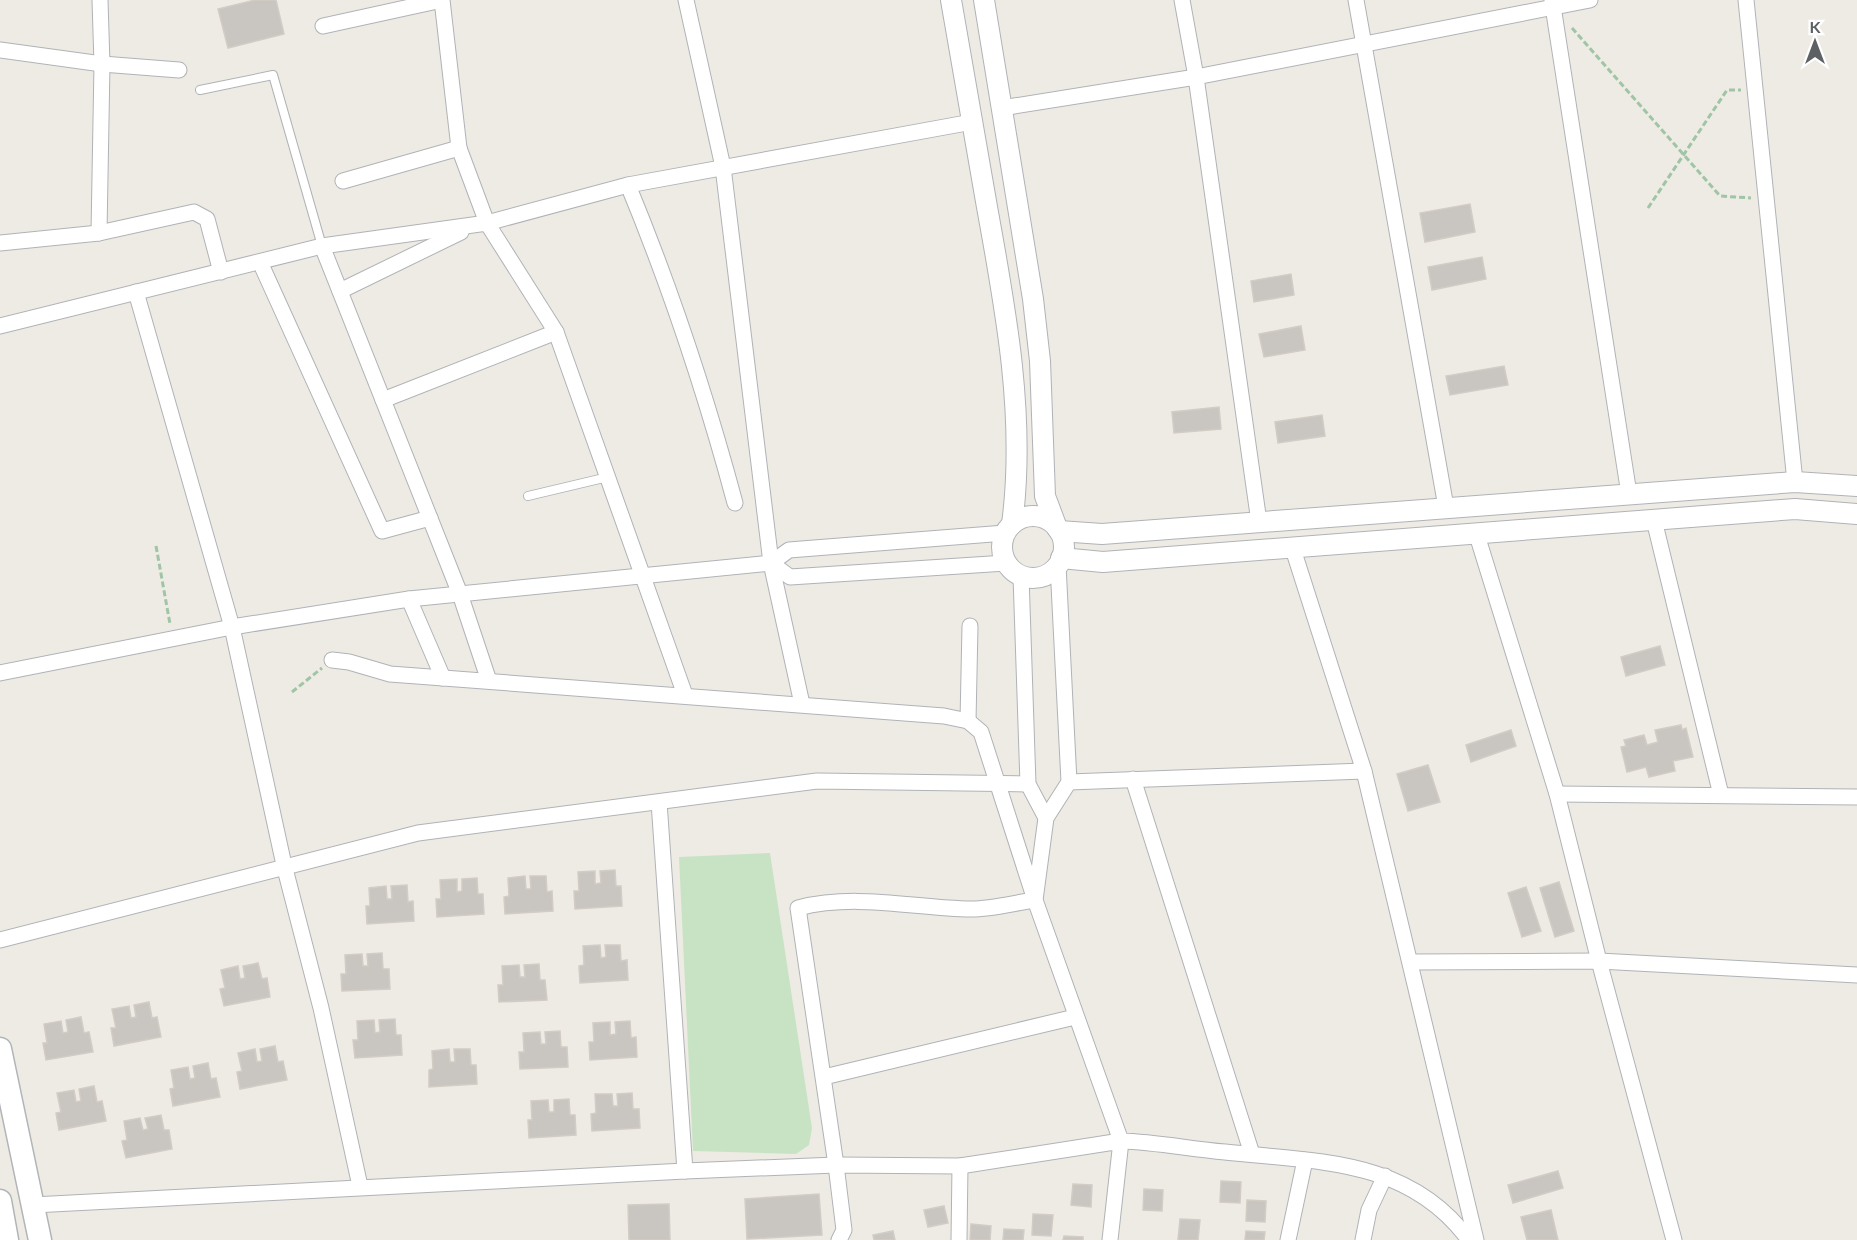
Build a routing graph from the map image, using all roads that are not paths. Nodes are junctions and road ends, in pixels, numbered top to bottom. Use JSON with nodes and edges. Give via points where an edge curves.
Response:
{"nodes":[{"id":1,"x":100,"y":0,"type":"edge"},
{"id":2,"x":442,"y":0,"type":"edge"},
{"id":3,"x":686,"y":0,"type":"edge"},
{"id":4,"x":951,"y":0,"type":"edge"},
{"id":5,"x":984,"y":0,"type":"edge"},
{"id":6,"x":1182,"y":0,"type":"edge"},
{"id":7,"x":1356,"y":0,"type":"edge"},
{"id":8,"x":1590,"y":0,"type":"edge"},
{"id":9,"x":1746,"y":0,"type":"edge"},
{"id":10,"x":1552,"y":3,"type":"edge"},
{"id":11,"x":323,"y":26,"type":"dead end"},
{"id":12,"x":1364,"y":43,"type":"junction"},
{"id":13,"x":0,"y":50,"type":"edge"},
{"id":14,"x":102,"y":64,"type":"junction"},
{"id":15,"x":179,"y":70,"type":"dead end"},
{"id":16,"x":1196,"y":76,"type":"junction"},
{"id":17,"x":200,"y":90,"type":"dead end"},
{"id":18,"x":1002,"y":108,"type":"junction"},
{"id":19,"x":972,"y":122,"type":"junction"},
{"id":20,"x":459,"y":148,"type":"junction"},
{"id":21,"x":723,"y":167,"type":"junction"},
{"id":22,"x":343,"y":181,"type":"dead end"},
{"id":23,"x":628,"y":185,"type":"junction"},
{"id":24,"x":481,"y":224,"type":"junction"},
{"id":25,"x":99,"y":233,"type":"junction"},
{"id":26,"x":0,"y":243,"type":"edge"},
{"id":27,"x":322,"y":246,"type":"junction"},
{"id":28,"x":260,"y":262,"type":"junction"},
{"id":29,"x":220,"y":272,"type":"junction"},
{"id":30,"x":340,"y":291,"type":"junction"},
{"id":31,"x":136,"y":292,"type":"junction"},
{"id":32,"x":0,"y":326,"type":"edge"},
{"id":33,"x":556,"y":332,"type":"junction"},
{"id":34,"x":383,"y":400,"type":"junction"},
{"id":35,"x":608,"y":477,"type":"junction"},
{"id":36,"x":1795,"y":482,"type":"junction"},
{"id":37,"x":1857,"y":486,"type":"edge"},
{"id":38,"x":1629,"y":494,"type":"junction"},
{"id":39,"x":528,"y":496,"type":"dead end"},
{"id":40,"x":735,"y":503,"type":"dead end"},
{"id":41,"x":1446,"y":507,"type":"junction"},
{"id":42,"x":1857,"y":513,"type":"edge"},
{"id":43,"x":430,"y":518,"type":"junction"},
{"id":44,"x":1654,"y":520,"type":"junction"},
{"id":45,"x":1259,"y":522,"type":"junction"},
{"id":46,"x":1009,"y":529,"type":"junction"},
{"id":47,"x":1058,"y":530,"type":"junction"},
{"id":48,"x":1476,"y":532,"type":"junction"},
{"id":49,"x":1292,"y":546,"type":"junction"},
{"id":50,"x":1060,"y":562,"type":"junction"},
{"id":51,"x":771,"y":563,"type":"junction"},
{"id":52,"x":1006,"y":563,"type":"junction"},
{"id":53,"x":643,"y":576,"type":"junction"},
{"id":54,"x":1022,"y":576,"type":"junction"},
{"id":55,"x":460,"y":594,"type":"junction"},
{"id":56,"x":409,"y":599,"type":"junction"},
{"id":57,"x":970,"y":626,"type":"dead end"},
{"id":58,"x":232,"y":627,"type":"junction"},
{"id":59,"x":332,"y":660,"type":"road end"},
{"id":60,"x":0,"y":673,"type":"edge"},
{"id":61,"x":443,"y":678,"type":"junction"},
{"id":62,"x":489,"y":681,"type":"junction"},
{"id":63,"x":685,"y":695,"type":"junction"},
{"id":64,"x":802,"y":704,"type":"junction"},
{"id":65,"x":968,"y":721,"type":"junction"},
{"id":66,"x":1364,"y":771,"type":"junction"},
{"id":67,"x":1133,"y":780,"type":"junction"},
{"id":68,"x":1069,"y":782,"type":"junction"},
{"id":69,"x":997,"y":783,"type":"junction"},
{"id":70,"x":1028,"y":784,"type":"junction"},
{"id":71,"x":1557,"y":794,"type":"junction"},
{"id":72,"x":1721,"y":795,"type":"junction"},
{"id":73,"x":1857,"y":797,"type":"edge"},
{"id":74,"x":659,"y":802,"type":"junction"},
{"id":75,"x":1046,"y":818,"type":"junction"},
{"id":76,"x":284,"y":865,"type":"junction"},
{"id":77,"x":1035,"y":900,"type":"junction"},
{"id":78,"x":0,"y":940,"type":"edge"},
{"id":79,"x":1599,"y":961,"type":"junction"},
{"id":80,"x":1410,"y":962,"type":"junction"},
{"id":81,"x":1857,"y":975,"type":"edge"},
{"id":82,"x":1076,"y":1017,"type":"junction"},
{"id":83,"x":0,"y":1048,"type":"edge"},
{"id":84,"x":824,"y":1077,"type":"junction"},
{"id":85,"x":1121,"y":1142,"type":"junction"},
{"id":86,"x":1252,"y":1154,"type":"junction"},
{"id":87,"x":1305,"y":1160,"type":"junction"},
{"id":88,"x":836,"y":1165,"type":"junction"},
{"id":89,"x":960,"y":1166,"type":"junction"},
{"id":90,"x":685,"y":1171,"type":"junction"},
{"id":91,"x":1385,"y":1176,"type":"junction"},
{"id":92,"x":360,"y":1186,"type":"junction"},
{"id":93,"x":0,"y":1202,"type":"edge"},
{"id":94,"x":33,"y":1205,"type":"junction"},
{"id":95,"x":7,"y":1240,"type":"edge"},
{"id":96,"x":39,"y":1240,"type":"edge"},
{"id":97,"x":839,"y":1240,"type":"edge"},
{"id":98,"x":959,"y":1240,"type":"edge"},
{"id":99,"x":1110,"y":1240,"type":"edge"},
{"id":100,"x":1288,"y":1240,"type":"edge"},
{"id":101,"x":1363,"y":1240,"type":"edge"},
{"id":102,"x":1469,"y":1240,"type":"edge"},
{"id":103,"x":1476,"y":1240,"type":"edge"},
{"id":104,"x":1674,"y":1240,"type":"edge"}],
"edges":[{"from":1,"to":14,"type":"street"},
{"from":2,"to":11,"type":"street"},
{"from":2,"to":20,"type":"street"},
{"from":3,"to":21,"type":"street"},
{"from":4,"to":19,"type":"street"},
{"from":5,"to":18,"type":"street"},
{"from":6,"to":16,"type":"street"},
{"from":7,"to":12,"type":"street"},
{"from":8,"to":10,"type":"street"},
{"from":9,"to":36,"type":"street"},
{"from":10,"to":12,"type":"street"},
{"from":10,"to":38,"type":"street"},
{"from":12,"to":16,"type":"street"},
{"from":12,"to":41,"type":"street"},
{"from":13,"to":14,"type":"street"},
{"from":14,"to":15,"type":"street"},
{"from":14,"to":25,"type":"street"},
{"from":16,"to":18,"type":"street"},
{"from":16,"to":45,"type":"street"},
{"from":17,"to":27,"type":"lane","via":[[273,75]]},
{"from":18,"to":47,"type":"street","via":[[1040,361],[1045,496]]},
{"from":19,"to":21,"type":"street"},
{"from":19,"to":46,"type":"street","via":[[1009,326],[1015,501]]},
{"from":20,"to":22,"type":"street"},
{"from":20,"to":24,"type":"street"},
{"from":21,"to":23,"type":"street"},
{"from":21,"to":51,"type":"street"},
{"from":23,"to":24,"type":"street"},
{"from":23,"to":40,"type":"street","via":[[713,421]]},
{"from":24,"to":27,"type":"street"},
{"from":24,"to":30,"type":"street"},
{"from":24,"to":33,"type":"street"},
{"from":25,"to":26,"type":"street"},
{"from":25,"to":29,"type":"street","via":[[194,212],[207,219]]},
{"from":27,"to":28,"type":"street"},
{"from":27,"to":30,"type":"street"},
{"from":28,"to":29,"type":"street"},
{"from":28,"to":43,"type":"street","via":[[382,531]]},
{"from":29,"to":31,"type":"street"},
{"from":30,"to":34,"type":"street"},
{"from":31,"to":32,"type":"street"},
{"from":31,"to":58,"type":"street"},
{"from":33,"to":34,"type":"street"},
{"from":33,"to":35,"type":"street"},
{"from":34,"to":43,"type":"street"},
{"from":35,"to":39,"type":"lane"},
{"from":35,"to":53,"type":"street"},
{"from":36,"to":37,"type":"street"},
{"from":36,"to":38,"type":"street"},
{"from":38,"to":41,"type":"street"},
{"from":41,"to":45,"type":"street"},
{"from":42,"to":44,"type":"street","via":[[1795,510]]},
{"from":43,"to":55,"type":"street"},
{"from":44,"to":48,"type":"street"},
{"from":44,"to":72,"type":"street"},
{"from":45,"to":47,"type":"street","via":[[1102,534]]},
{"from":46,"to":47,"type":"street","via":[[1030,516],[1050,521]]},
{"from":46,"to":51,"type":"street","via":[[789,550]]},
{"from":46,"to":52,"type":"street","via":[[1002,553]]},
{"from":47,"to":50,"type":"street","via":[[1064,546]]},
{"from":48,"to":49,"type":"street"},
{"from":48,"to":71,"type":"street"},
{"from":49,"to":50,"type":"street"},
{"from":49,"to":66,"type":"street"},
{"from":50,"to":54,"type":"street","via":[[1041,577]]},
{"from":50,"to":68,"type":"street"},
{"from":51,"to":52,"type":"street","via":[[790,577]]},
{"from":51,"to":53,"type":"street"},
{"from":51,"to":64,"type":"street"},
{"from":52,"to":54,"type":"street"},
{"from":53,"to":55,"type":"street"},
{"from":53,"to":63,"type":"street"},
{"from":54,"to":70,"type":"street"},
{"from":55,"to":56,"type":"street"},
{"from":55,"to":62,"type":"street"},
{"from":56,"to":58,"type":"street"},
{"from":56,"to":61,"type":"street"},
{"from":57,"to":65,"type":"street"},
{"from":58,"to":60,"type":"street"},
{"from":58,"to":76,"type":"street"},
{"from":59,"to":61,"type":"street","via":[[390,674]]},
{"from":61,"to":62,"type":"street"},
{"from":62,"to":63,"type":"street"},
{"from":63,"to":64,"type":"street"},
{"from":64,"to":65,"type":"street"},
{"from":65,"to":69,"type":"street","via":[[981,732]]},
{"from":66,"to":67,"type":"street"},
{"from":66,"to":80,"type":"street"},
{"from":67,"to":68,"type":"street"},
{"from":67,"to":86,"type":"street"},
{"from":68,"to":75,"type":"street"},
{"from":69,"to":70,"type":"street"},
{"from":69,"to":74,"type":"street","via":[[817,781]]},
{"from":69,"to":77,"type":"street"},
{"from":70,"to":75,"type":"street"},
{"from":71,"to":72,"type":"street"},
{"from":71,"to":79,"type":"street"},
{"from":72,"to":73,"type":"street"},
{"from":74,"to":76,"type":"street","via":[[418,833]]},
{"from":74,"to":90,"type":"street"},
{"from":75,"to":77,"type":"street"},
{"from":76,"to":78,"type":"street"},
{"from":76,"to":92,"type":"street","via":[[321,1008]]},
{"from":77,"to":82,"type":"street"},
{"from":77,"to":84,"type":"street","via":[[974,909],[889,901],[820,902],[798,908]]},
{"from":79,"to":80,"type":"street"},
{"from":79,"to":81,"type":"street"},
{"from":79,"to":104,"type":"street"},
{"from":80,"to":103,"type":"street"},
{"from":82,"to":84,"type":"street"},
{"from":82,"to":85,"type":"street"},
{"from":83,"to":94,"type":"main road"},
{"from":84,"to":88,"type":"street"},
{"from":85,"to":86,"type":"street","via":[[1155,1142]]},
{"from":85,"to":89,"type":"street"},
{"from":85,"to":99,"type":"street"},
{"from":86,"to":87,"type":"street"},
{"from":87,"to":91,"type":"street","via":[[1343,1164]]},
{"from":87,"to":100,"type":"street"},
{"from":88,"to":89,"type":"street"},
{"from":88,"to":90,"type":"street"},
{"from":88,"to":97,"type":"street","via":[[844,1230]]},
{"from":89,"to":98,"type":"street"},
{"from":90,"to":92,"type":"street"},
{"from":91,"to":101,"type":"street","via":[[1369,1210]]},
{"from":91,"to":102,"type":"street","via":[[1420,1192],[1452,1218]]},
{"from":92,"to":94,"type":"street"},
{"from":93,"to":95,"type":"main road"},
{"from":94,"to":96,"type":"main road"}]}
